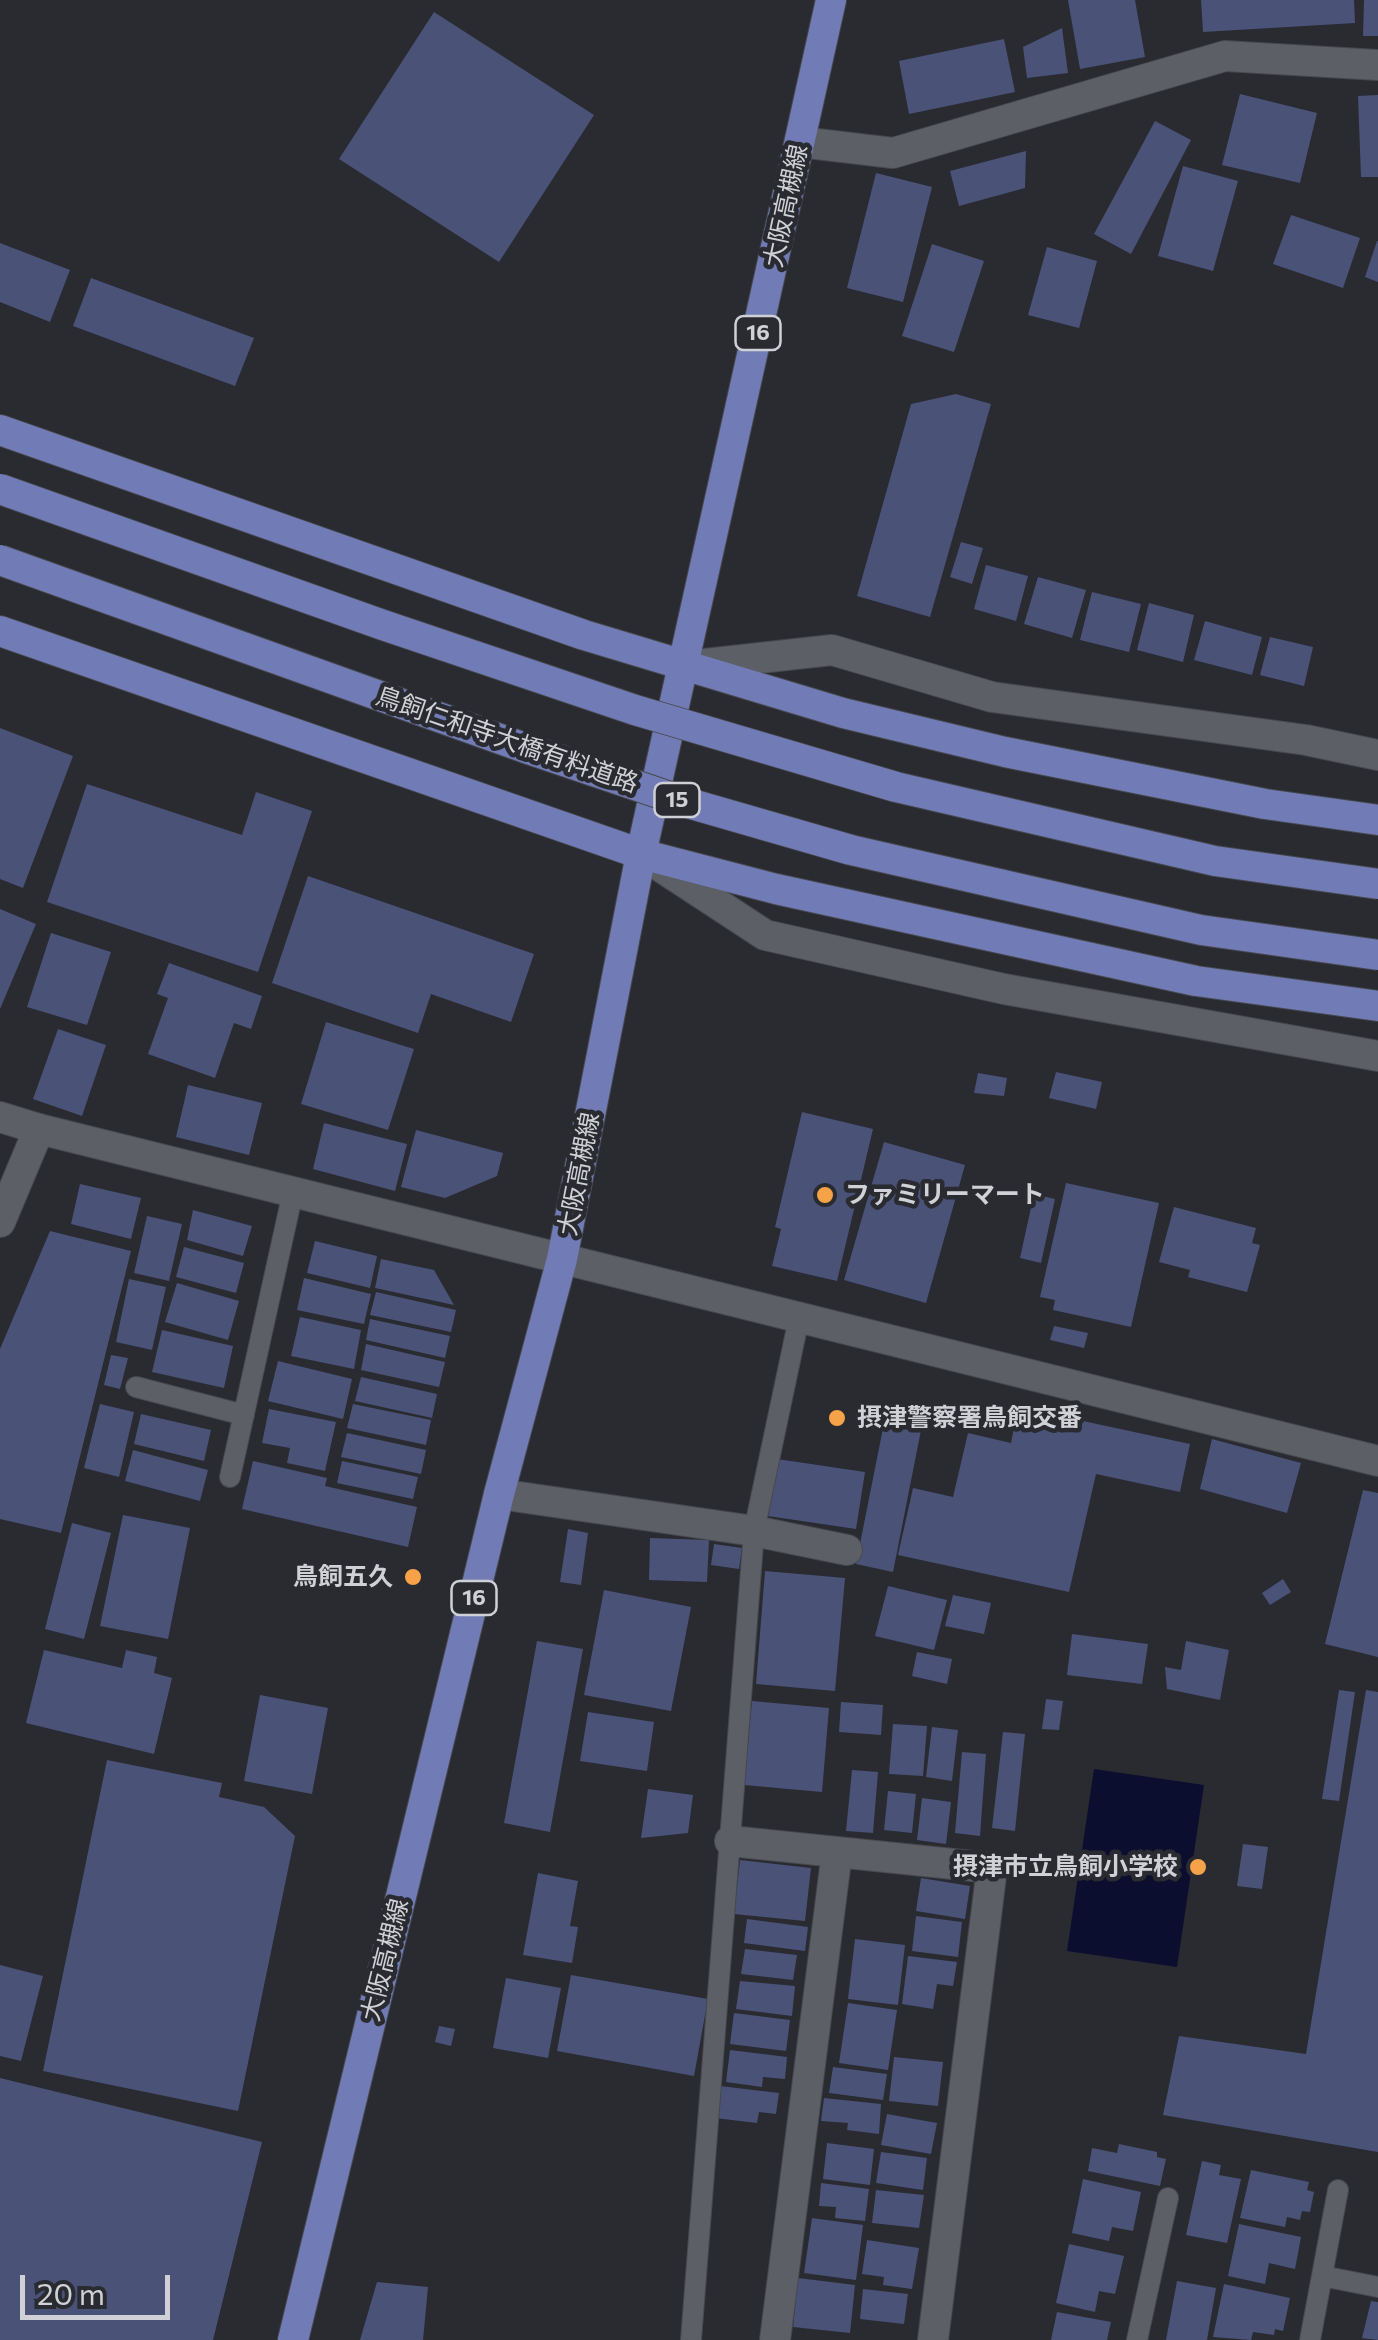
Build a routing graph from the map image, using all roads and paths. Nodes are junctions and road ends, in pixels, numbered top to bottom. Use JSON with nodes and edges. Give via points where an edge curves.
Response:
{"nodes":[{"id":1,"x":831,"y":0,"type":"edge"},
{"id":2,"x":1378,"y":65,"type":"edge"},
{"id":3,"x":800,"y":142,"type":"junction"},
{"id":4,"x":0,"y":430,"type":"edge"},
{"id":5,"x":0,"y":489,"type":"edge"},
{"id":6,"x":0,"y":560,"type":"edge"},
{"id":7,"x":0,"y":631,"type":"edge"},
{"id":8,"x":684,"y":666,"type":"junction"},
{"id":9,"x":1378,"y":755,"type":"edge"},
{"id":10,"x":1378,"y":820,"type":"edge"},
{"id":11,"x":641,"y":854,"type":"junction"},
{"id":12,"x":1378,"y":884,"type":"edge"},
{"id":13,"x":1378,"y":954,"type":"edge"},
{"id":14,"x":1378,"y":1006,"type":"edge"},
{"id":15,"x":1378,"y":1056,"type":"edge"},
{"id":16,"x":0,"y":1116,"type":"edge"},
{"id":17,"x":39,"y":1129,"type":"junction"},
{"id":18,"x":294,"y":1192,"type":"junction"},
{"id":19,"x":0,"y":1222,"type":"edge"},
{"id":20,"x":562,"y":1259,"type":"junction"},
{"id":21,"x":799,"y":1318,"type":"junction"},
{"id":22,"x":136,"y":1388,"type":"dead end"},
{"id":23,"x":244,"y":1415,"type":"junction"},
{"id":24,"x":1378,"y":1461,"type":"edge"},
{"id":25,"x":230,"y":1476,"type":"dead end"},
{"id":26,"x":499,"y":1494,"type":"junction"},
{"id":27,"x":754,"y":1531,"type":"junction"},
{"id":28,"x":846,"y":1550,"type":"dead end"},
{"id":29,"x":730,"y":1841,"type":"junction"},
{"id":30,"x":838,"y":1852,"type":"junction"},
{"id":31,"x":1338,"y":2190,"type":"dead end"},
{"id":32,"x":1168,"y":2198,"type":"dead end"},
{"id":33,"x":1322,"y":2276,"type":"junction"},
{"id":34,"x":1378,"y":2287,"type":"edge"},
{"id":35,"x":293,"y":2340,"type":"edge"},
{"id":36,"x":690,"y":2340,"type":"edge"},
{"id":37,"x":774,"y":2340,"type":"edge"},
{"id":38,"x":933,"y":2340,"type":"edge"},
{"id":39,"x":1137,"y":2340,"type":"edge"},
{"id":40,"x":1310,"y":2340,"type":"edge"}],
"edges":[{"from":1,"to":3,"type":"main road","name":"大阪高槻線","number":"16"},
{"from":2,"to":3,"type":"street","via":[[1224,56],[893,153]]},
{"from":3,"to":8,"type":"main road","name":"大阪高槻線","number":"16"},
{"from":4,"to":8,"type":"main road"},
{"from":5,"to":12,"type":"main road","bridge":true,"via":[[635,710],[896,787],[1215,860]]},
{"from":6,"to":13,"type":"main road","name":"鳥飼仁和寺大橋有料道路","number":"15","bridge":true,"via":[[546,755],[850,850],[1201,930]]},
{"from":7,"to":11,"type":"main road"},
{"from":8,"to":9,"type":"street","via":[[832,650],[992,697]]},
{"from":8,"to":10,"type":"main road","via":[[1005,752]]},
{"from":8,"to":11,"type":"main road","name":"大阪高槻線","number":"16"},
{"from":11,"to":14,"type":"main road","via":[[1196,980]]},
{"from":11,"to":15,"type":"street","via":[[765,935],[1004,989]]},
{"from":11,"to":20,"type":"main road","name":"大阪高槻線","number":"16"},
{"from":16,"to":17,"type":"street"},
{"from":17,"to":18,"type":"street"},
{"from":17,"to":19,"type":"street"},
{"from":18,"to":20,"type":"street"},
{"from":18,"to":23,"type":"lane"},
{"from":20,"to":21,"type":"street"},
{"from":20,"to":26,"type":"main road","name":"大阪高槻線","number":"16"},
{"from":21,"to":24,"type":"street"},
{"from":21,"to":27,"type":"lane"},
{"from":22,"to":23,"type":"lane"},
{"from":23,"to":25,"type":"lane"},
{"from":26,"to":27,"type":"street"},
{"from":26,"to":35,"type":"main road","name":"大阪高槻線","number":"16"},
{"from":27,"to":28,"type":"street"},
{"from":27,"to":29,"type":"lane"},
{"from":29,"to":30,"type":"street"},
{"from":29,"to":36,"type":"lane"},
{"from":30,"to":37,"type":"street"},
{"from":30,"to":38,"type":"street","via":[[992,1868]]},
{"from":31,"to":33,"type":"lane"},
{"from":32,"to":39,"type":"lane"},
{"from":33,"to":34,"type":"lane"},
{"from":33,"to":40,"type":"lane"}]}
